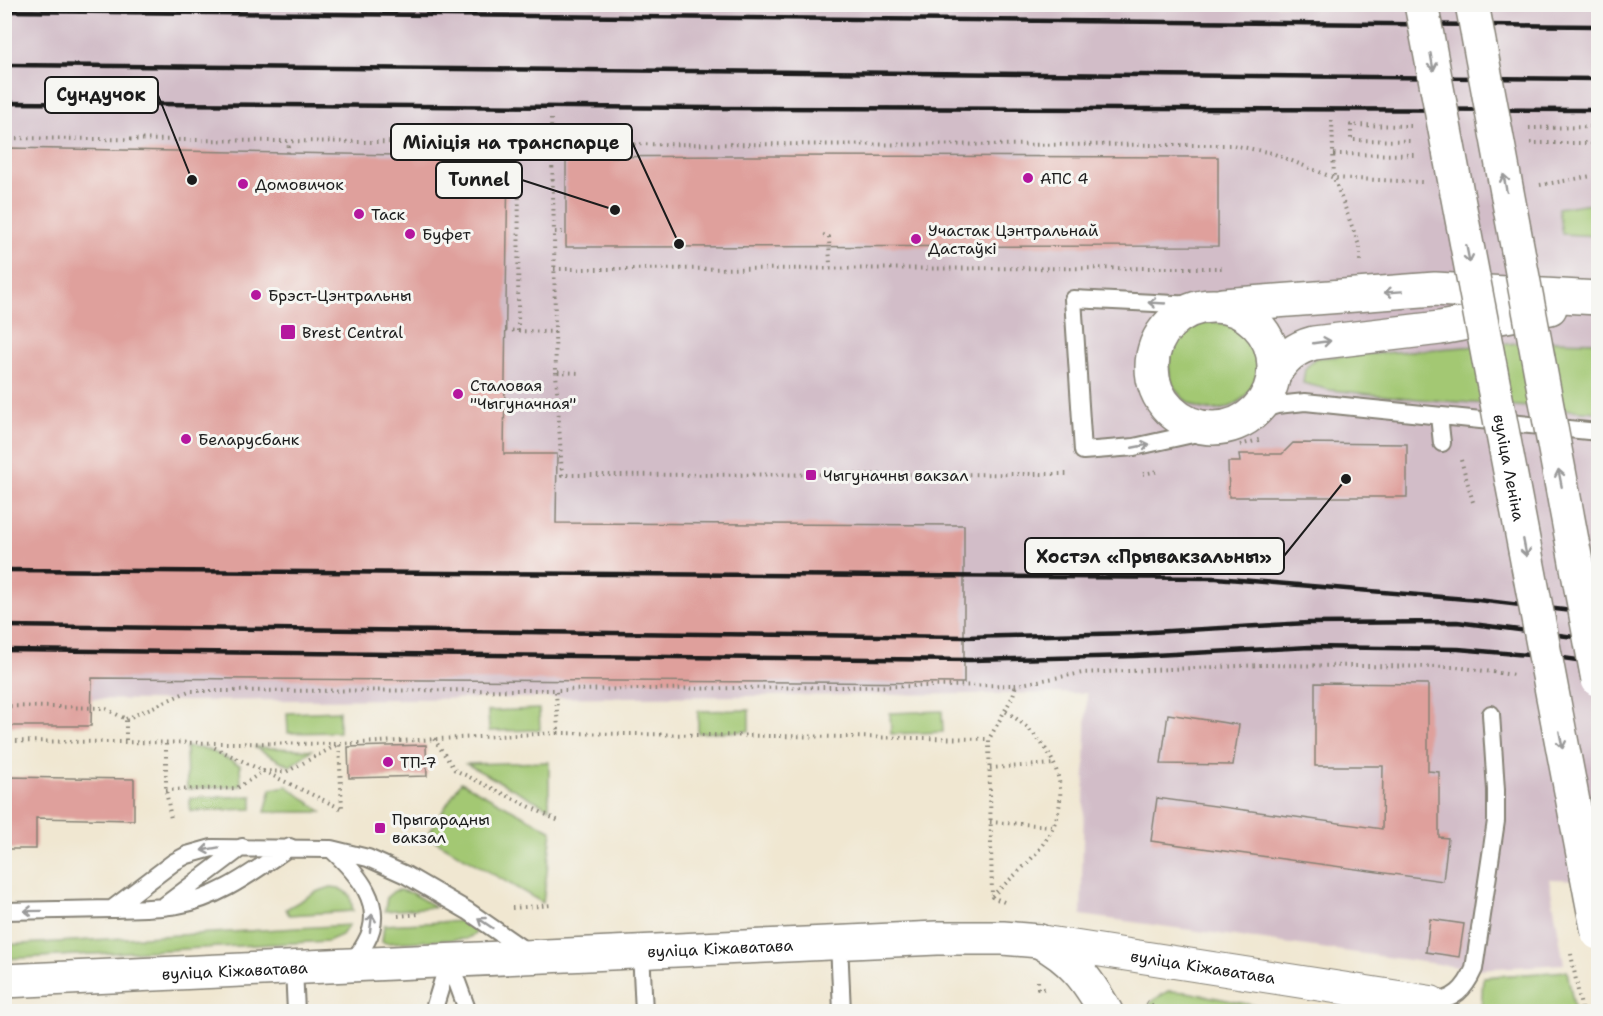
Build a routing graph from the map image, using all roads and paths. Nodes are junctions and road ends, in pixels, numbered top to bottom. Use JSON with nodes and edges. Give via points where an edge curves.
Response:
{"nodes":[{"id":1,"x":1421,"y":4,"type":"edge"},
{"id":2,"x":1472,"y":4,"type":"edge"},
{"id":3,"x":551,"y":119,"type":"dead end"},
{"id":4,"x":1332,"y":120,"type":"dead end"},
{"id":5,"x":1413,"y":126,"type":"dead end"},
{"id":6,"x":1599,"y":127,"type":"edge"},
{"id":7,"x":1529,"y":128,"type":"dead end"},
{"id":8,"x":4,"y":138,"type":"edge"},
{"id":9,"x":1417,"y":141,"type":"dead end"},
{"id":10,"x":289,"y":142,"type":"junction"},
{"id":11,"x":1521,"y":142,"type":"dead end"},
{"id":12,"x":1599,"y":143,"type":"edge"},
{"id":13,"x":519,"y":144,"type":"junction"},
{"id":14,"x":551,"y":144,"type":"junction"},
{"id":15,"x":288,"y":153,"type":"dead end"},
{"id":16,"x":1334,"y":154,"type":"junction"},
{"id":17,"x":1425,"y":155,"type":"dead end"},
{"id":18,"x":1334,"y":178,"type":"junction"},
{"id":19,"x":554,"y":232,"type":"junction"},
{"id":20,"x":566,"y":232,"type":"dead end"},
{"id":21,"x":823,"y":235,"type":"dead end"},
{"id":22,"x":1360,"y":264,"type":"dead end"},
{"id":23,"x":830,"y":267,"type":"junction"},
{"id":24,"x":1236,"y":268,"type":"dead end"},
{"id":25,"x":554,"y":269,"type":"junction"},
{"id":26,"x":1599,"y":298,"type":"edge"},
{"id":27,"x":1215,"y":306,"type":"junction"},
{"id":28,"x":506,"y":330,"type":"dead end"},
{"id":29,"x":518,"y":331,"type":"junction"},
{"id":30,"x":555,"y":332,"type":"junction"},
{"id":31,"x":556,"y":372,"type":"junction"},
{"id":32,"x":1275,"y":372,"type":"junction"},
{"id":33,"x":579,"y":373,"type":"dead end"},
{"id":34,"x":1439,"y":416,"type":"junction"},
{"id":35,"x":1264,"y":423,"type":"junction"},
{"id":36,"x":1599,"y":432,"type":"edge"},
{"id":37,"x":1229,"y":437,"type":"junction"},
{"id":38,"x":1442,"y":438,"type":"joint"},
{"id":39,"x":1159,"y":470,"type":"dead end"},
{"id":40,"x":1078,"y":474,"type":"dead end"},
{"id":41,"x":1137,"y":474,"type":"dead end"},
{"id":42,"x":1473,"y":502,"type":"dead end"},
{"id":43,"x":1517,"y":675,"type":"dead end"},
{"id":44,"x":1599,"y":680,"type":"edge"},
{"id":45,"x":1016,"y":685,"type":"junction"},
{"id":46,"x":556,"y":690,"type":"junction"},
{"id":47,"x":4,"y":705,"type":"edge"},
{"id":48,"x":1005,"y":711,"type":"junction"},
{"id":49,"x":1491,"y":714,"type":"dead end"},
{"id":50,"x":126,"y":719,"type":"junction"},
{"id":51,"x":558,"y":733,"type":"junction"},
{"id":52,"x":434,"y":738,"type":"junction"},
{"id":53,"x":989,"y":739,"type":"junction"},
{"id":54,"x":4,"y":741,"type":"edge"},
{"id":55,"x":126,"y":744,"type":"junction"},
{"id":56,"x":166,"y":744,"type":"junction"},
{"id":57,"x":208,"y":744,"type":"junction"},
{"id":58,"x":339,"y":744,"type":"junction"},
{"id":59,"x":1054,"y":764,"type":"junction"},
{"id":60,"x":990,"y":768,"type":"junction"},
{"id":61,"x":264,"y":771,"type":"junction"},
{"id":62,"x":166,"y":790,"type":"junction"},
{"id":63,"x":171,"y":819,"type":"dead end"},
{"id":64,"x":561,"y":822,"type":"dead end"},
{"id":65,"x":990,"y":822,"type":"junction"},
{"id":66,"x":1053,"y":826,"type":"junction"},
{"id":67,"x":242,"y":847,"type":"junction"},
{"id":68,"x":290,"y":847,"type":"junction"},
{"id":69,"x":331,"y":849,"type":"junction"},
{"id":70,"x":992,"y":897,"type":"junction"},
{"id":71,"x":1011,"y":905,"type":"dead end"},
{"id":72,"x":162,"y":907,"type":"junction"},
{"id":73,"x":112,"y":909,"type":"junction"},
{"id":74,"x":4,"y":911,"type":"edge"},
{"id":75,"x":1599,"y":933,"type":"edge"},
{"id":76,"x":1039,"y":941,"type":"junction"},
{"id":77,"x":839,"y":942,"type":"junction"},
{"id":78,"x":641,"y":951,"type":"junction"},
{"id":79,"x":533,"y":956,"type":"junction"},
{"id":80,"x":449,"y":960,"type":"junction"},
{"id":81,"x":338,"y":965,"type":"junction"},
{"id":82,"x":294,"y":968,"type":"junction"},
{"id":83,"x":4,"y":981,"type":"edge"},
{"id":84,"x":1038,"y":988,"type":"dead end"},
{"id":85,"x":1146,"y":1002,"type":"dead end"},
{"id":86,"x":1431,"y":1002,"type":"joint"},
{"id":87,"x":296,"y":1011,"type":"edge"},
{"id":88,"x":433,"y":1011,"type":"edge"},
{"id":89,"x":468,"y":1011,"type":"edge"},
{"id":90,"x":644,"y":1011,"type":"edge"},
{"id":91,"x":842,"y":1011,"type":"edge"},
{"id":92,"x":1106,"y":1011,"type":"edge"},
{"id":93,"x":1161,"y":1011,"type":"edge"}],
"edges":[{"from":1,"to":75,"type":"street","name":"вуліца Леніна","one_way":true,"bridge":true},
{"from":44,"to":2,"type":"street","one_way":true,"bridge":true},
{"from":3,"to":14,"type":"path"},
{"from":4,"to":16,"type":"path"},
{"from":5,"to":9,"type":"path","via":[[1351,125],[1351,140]]},
{"from":6,"to":7,"type":"path"},
{"from":8,"to":10,"type":"path"},
{"from":10,"to":13,"type":"path"},
{"from":10,"to":15,"type":"path"},
{"from":11,"to":12,"type":"path"},
{"from":13,"to":14,"type":"path"},
{"from":13,"to":29,"type":"path"},
{"from":14,"to":18,"type":"path","via":[[1232,145],[1272,153]]},
{"from":14,"to":19,"type":"path"},
{"from":16,"to":17,"type":"path"},
{"from":16,"to":18,"type":"path"},
{"from":18,"to":22,"type":"path","via":[[1360,248]]},
{"from":19,"to":20,"type":"path"},
{"from":19,"to":25,"type":"path"},
{"from":21,"to":23,"type":"path","via":[[829,237]]},
{"from":23,"to":24,"type":"path"},
{"from":23,"to":25,"type":"path"},
{"from":25,"to":30,"type":"path"},
{"from":26,"to":27,"type":"street","one_way":true,"via":[[1435,289]]},
{"from":32,"to":26,"type":"street","one_way":true,"via":[[1287,356],[1314,343],[1440,328]]},
{"from":27,"to":32,"type":"street","via":[[1235,309],[1266,334]]},
{"from":27,"to":37,"type":"street","via":[[1196,308],[1177,317],[1163,331],[1154,349],[1152,369],[1156,389],[1166,406],[1181,419]]},
{"from":27,"to":37,"type":"lane","one_way":true,"via":[[1073,299],[1083,451]]},
{"from":28,"to":29,"type":"path"},
{"from":29,"to":30,"type":"path"},
{"from":30,"to":31,"type":"path"},
{"from":31,"to":33,"type":"path"},
{"from":31,"to":40,"type":"path","via":[[562,475]]},
{"from":32,"to":35,"type":"street"},
{"from":34,"to":35,"type":"lane","via":[[1305,402],[1277,405]]},
{"from":34,"to":36,"type":"lane"},
{"from":34,"to":38,"type":"lane"},
{"from":35,"to":37,"type":"path"},
{"from":35,"to":37,"type":"street","via":[[1240,422]]},
{"from":38,"to":42,"type":"path","via":[[1454,435]]},
{"from":39,"to":41,"type":"path"},
{"from":43,"to":45,"type":"path","via":[[1456,667],[1262,665],[1082,673]]},
{"from":45,"to":46,"type":"path"},
{"from":45,"to":48,"type":"path"},
{"from":46,"to":50,"type":"path","via":[[189,691]]},
{"from":46,"to":51,"type":"path"},
{"from":47,"to":50,"type":"path","via":[[104,708]]},
{"from":48,"to":53,"type":"path"},
{"from":48,"to":59,"type":"path","via":[[1031,729],[1046,746]]},
{"from":49,"to":86,"type":"lane","via":[[1496,821],[1474,969],[1461,991],[1451,998]]},
{"from":50,"to":55,"type":"path"},
{"from":51,"to":52,"type":"path"},
{"from":51,"to":53,"type":"path"},
{"from":52,"to":58,"type":"path"},
{"from":52,"to":64,"type":"path","via":[[456,770]]},
{"from":53,"to":60,"type":"path"},
{"from":54,"to":55,"type":"path"},
{"from":55,"to":56,"type":"path"},
{"from":56,"to":57,"type":"path"},
{"from":56,"to":62,"type":"path"},
{"from":57,"to":58,"type":"path"},
{"from":57,"to":61,"type":"path"},
{"from":58,"to":61,"type":"path","via":[[286,772]]},
{"from":58,"to":61,"type":"path","via":[[342,809]]},
{"from":59,"to":60,"type":"path"},
{"from":59,"to":66,"type":"path","via":[[1060,800]]},
{"from":60,"to":65,"type":"path"},
{"from":61,"to":62,"type":"path","via":[[237,788]]},
{"from":62,"to":63,"type":"path"},
{"from":65,"to":66,"type":"path"},
{"from":65,"to":70,"type":"path"},
{"from":66,"to":70,"type":"path","via":[[1038,849]]},
{"from":67,"to":68,"type":"lane"},
{"from":67,"to":72,"type":"lane"},
{"from":67,"to":73,"type":"lane","one_way":true,"via":[[212,848],[180,858]]},
{"from":68,"to":69,"type":"lane"},
{"from":68,"to":72,"type":"lane","via":[[217,893]]},
{"from":79,"to":69,"type":"lane","one_way":true,"via":[[406,875],[368,858]]},
{"from":81,"to":69,"type":"lane","one_way":true,"via":[[362,949],[373,917],[370,899],[359,878]]},
{"from":70,"to":71,"type":"path"},
{"from":72,"to":73,"type":"lane"},
{"from":73,"to":74,"type":"lane","one_way":true},
{"from":76,"to":77,"type":"street","name":"вуліца Кіжаватава","via":[[937,938]]},
{"from":76,"to":84,"type":"path"},
{"from":76,"to":86,"type":"street","name":"вуліца Кіжаватава"},
{"from":76,"to":92,"type":"street","via":[[1059,951],[1074,965]]},
{"from":77,"to":78,"type":"street","name":"вуліца Кіжаватава"},
{"from":77,"to":91,"type":"lane"},
{"from":78,"to":79,"type":"street","name":"вуліца Кіжаватава"},
{"from":78,"to":90,"type":"lane"},
{"from":79,"to":80,"type":"street","name":"вуліца Кіжаватава"},
{"from":80,"to":81,"type":"street","name":"вуліца Кіжаватава"},
{"from":80,"to":88,"type":"lane"},
{"from":80,"to":89,"type":"lane"},
{"from":81,"to":82,"type":"street","name":"вуліца Кіжаватава"},
{"from":82,"to":83,"type":"street","name":"вуліца Кіжаватава"},
{"from":82,"to":87,"type":"lane"},
{"from":85,"to":93,"type":"path"}]}
